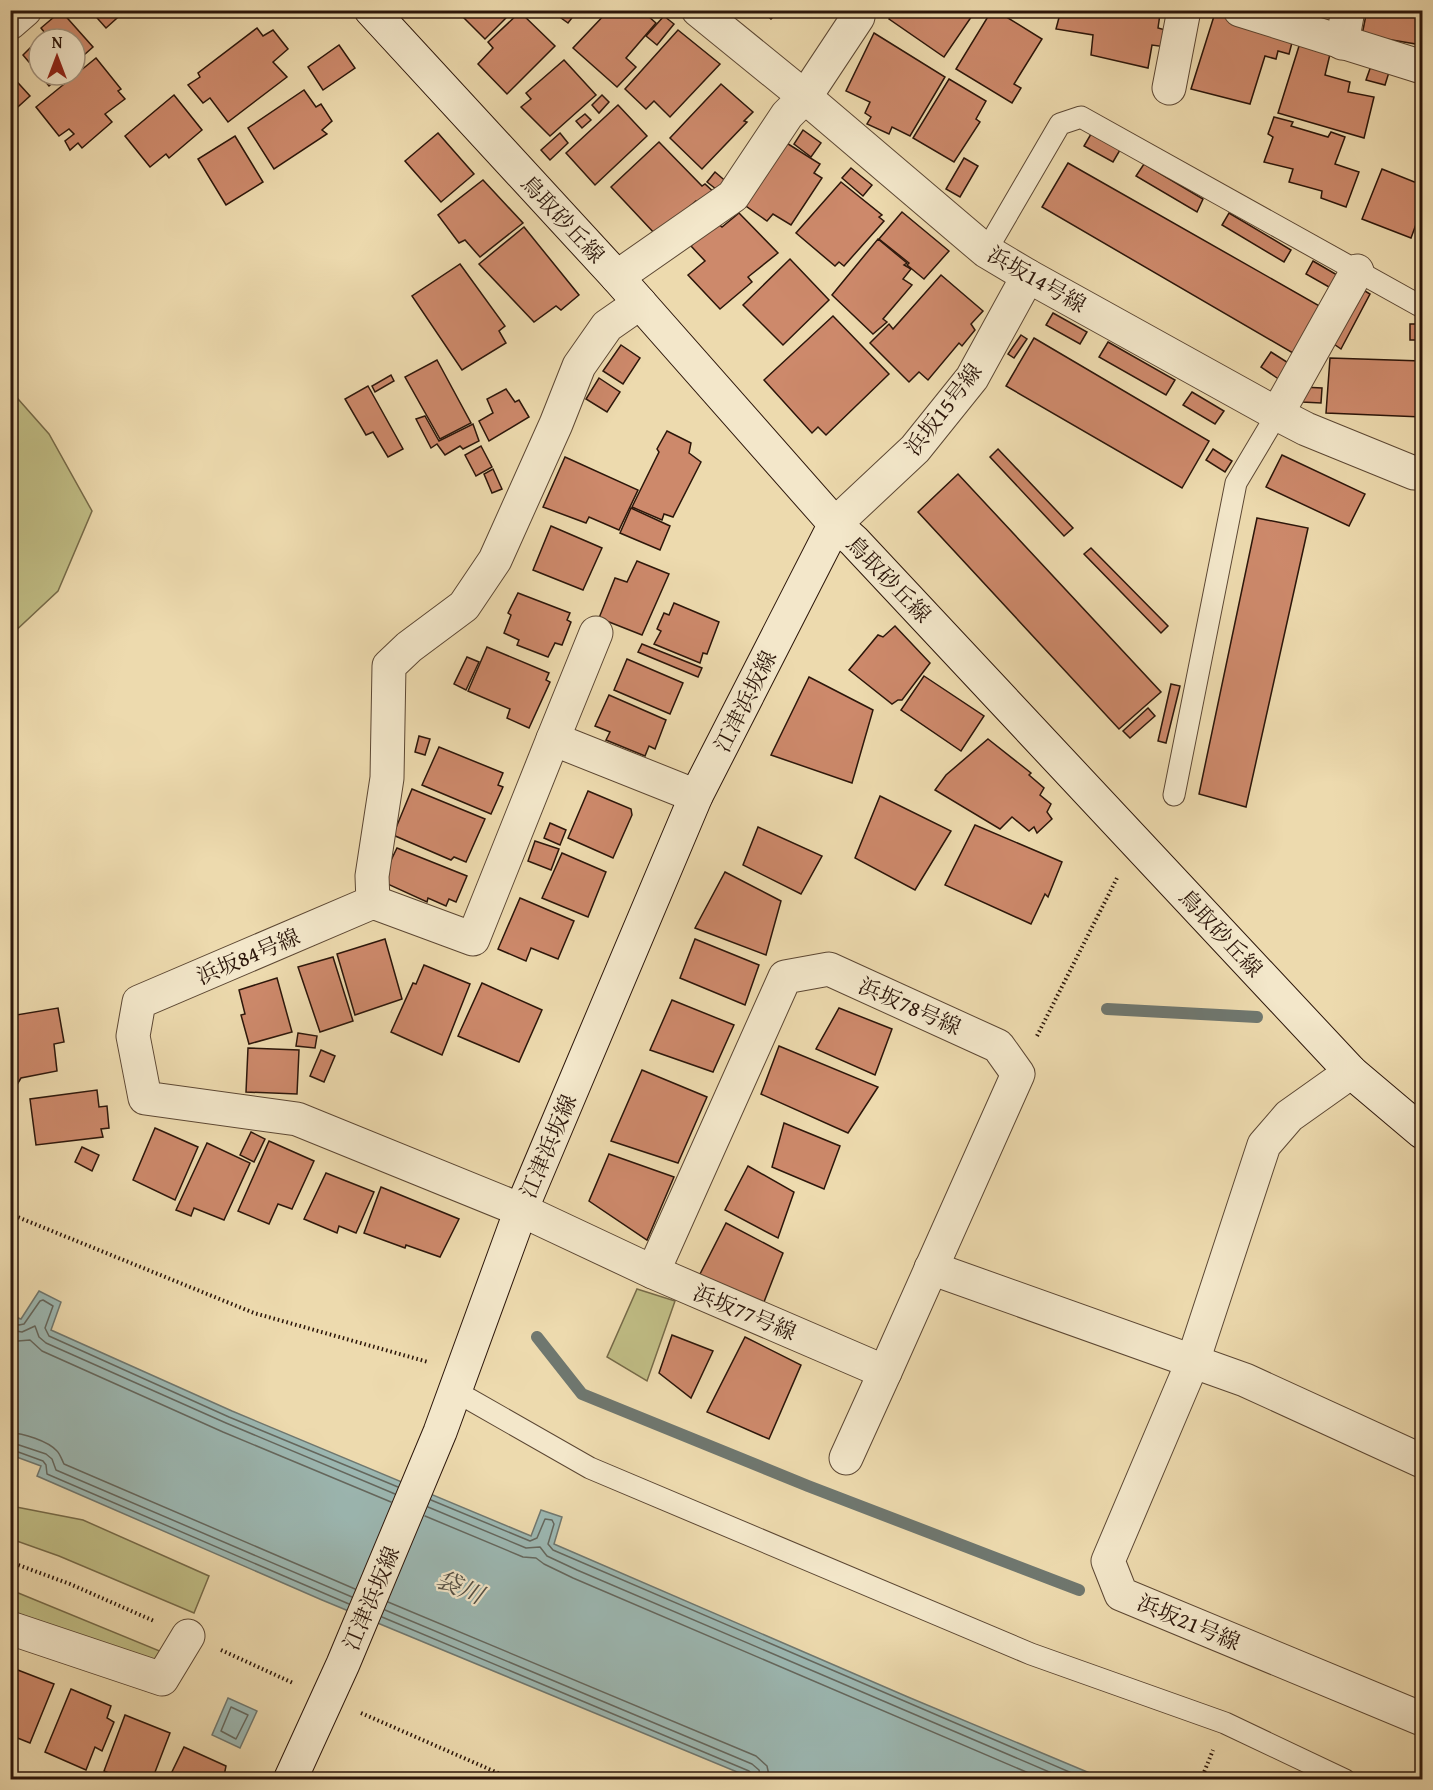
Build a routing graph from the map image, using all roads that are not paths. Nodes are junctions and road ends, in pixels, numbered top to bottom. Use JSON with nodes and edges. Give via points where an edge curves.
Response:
{"nodes":[{"id":1,"x":25,"y":10,"type":"edge"},
{"id":2,"x":371,"y":10,"type":"edge"},
{"id":3,"x":698,"y":10,"type":"edge"},
{"id":4,"x":859,"y":10,"type":"edge"},
{"id":5,"x":1184,"y":10,"type":"edge"},
{"id":6,"x":1240,"y":10,"type":"edge"},
{"id":7,"x":1348,"y":10,"type":"edge"},
{"id":8,"x":10,"y":23,"type":"edge"},
{"id":9,"x":1342,"y":44,"type":"junction"},
{"id":10,"x":1422,"y":67,"type":"edge"},
{"id":11,"x":1169,"y":88,"type":"dead end"},
{"id":12,"x":806,"y":97,"type":"junction"},
{"id":13,"x":986,"y":251,"type":"junction"},
{"id":14,"x":1357,"y":271,"type":"junction"},
{"id":15,"x":1028,"y":276,"type":"junction"},
{"id":16,"x":617,"y":277,"type":"junction"},
{"id":17,"x":640,"y":303,"type":"junction"},
{"id":18,"x":1422,"y":307,"type":"edge"},
{"id":19,"x":1277,"y":414,"type":"junction"},
{"id":20,"x":1422,"y":473,"type":"edge"},
{"id":21,"x":835,"y":524,"type":"junction"},
{"id":22,"x":596,"y":633,"type":"dead end"},
{"id":23,"x":553,"y":739,"type":"junction"},
{"id":24,"x":1174,"y":795,"type":"dead end"},
{"id":25,"x":696,"y":796,"type":"junction"},
{"id":26,"x":373,"y":902,"type":"junction"},
{"id":27,"x":1351,"y":1072,"type":"junction"},
{"id":28,"x":1422,"y":1132,"type":"edge"},
{"id":29,"x":521,"y":1210,"type":"junction"},
{"id":30,"x":932,"y":1268,"type":"junction"},
{"id":31,"x":653,"y":1272,"type":"junction"},
{"id":32,"x":1193,"y":1361,"type":"junction"},
{"id":33,"x":885,"y":1372,"type":"junction"},
{"id":34,"x":458,"y":1381,"type":"junction"},
{"id":35,"x":846,"y":1458,"type":"dead end"},
{"id":36,"x":1422,"y":1461,"type":"edge"},
{"id":37,"x":10,"y":1628,"type":"edge"},
{"id":38,"x":188,"y":1636,"type":"dead end"},
{"id":39,"x":1422,"y":1719,"type":"edge"},
{"id":40,"x":290,"y":1779,"type":"edge"},
{"id":41,"x":1345,"y":1779,"type":"edge"}],
"edges":[{"from":1,"to":8,"type":"street"},
{"from":2,"to":16,"type":"street","name":"鳥取砂丘線"},
{"from":3,"to":12,"type":"street","name":"浜坂14号線"},
{"from":4,"to":12,"type":"street"},
{"from":5,"to":11,"type":"street"},
{"from":6,"to":9,"type":"street"},
{"from":7,"to":9,"type":"street"},
{"from":9,"to":10,"type":"street"},
{"from":12,"to":13,"type":"street","name":"浜坂14号線"},
{"from":12,"to":16,"type":"street","via":[[787,115],[733,196]]},
{"from":13,"to":14,"type":"lane","via":[[1060,124],[1081,117]]},
{"from":13,"to":15,"type":"street","name":"浜坂14号線"},
{"from":14,"to":18,"type":"lane"},
{"from":14,"to":19,"type":"street"},
{"from":15,"to":19,"type":"street","name":"浜坂14号線"},
{"from":15,"to":21,"type":"street","name":"浜坂15号線","via":[[972,378],[915,449]]},
{"from":16,"to":17,"type":"street","name":"鳥取砂丘線"},
{"from":17,"to":21,"type":"street","name":"鳥取砂丘線"},
{"from":17,"to":26,"type":"street","via":[[607,326],[579,366],[495,560],[464,606],[409,646],[389,666],[387,778],[372,876]]},
{"from":19,"to":20,"type":"street","name":"浜坂14号線"},
{"from":19,"to":24,"type":"lane","via":[[1236,483]]},
{"from":21,"to":25,"type":"street","name":"江津浜坂線"},
{"from":21,"to":27,"type":"street","name":"鳥取砂丘線"},
{"from":22,"to":23,"type":"street"},
{"from":23,"to":25,"type":"street"},
{"from":23,"to":26,"type":"street","via":[[473,939]]},
{"from":25,"to":29,"type":"street","name":"江津浜坂線"},
{"from":26,"to":29,"type":"street","name":"浜坂84号線","via":[[139,1002],[133,1036],[145,1098],[297,1119]]},
{"from":27,"to":28,"type":"street","name":"鳥取砂丘線"},
{"from":27,"to":32,"type":"street","name":"浜坂21号線","via":[[1289,1116],[1264,1145]]},
{"from":29,"to":31,"type":"street","name":"浜坂77号線"},
{"from":29,"to":34,"type":"street","name":"江津浜坂線"},
{"from":30,"to":31,"type":"street","name":"浜坂78号線","via":[[1018,1074],[998,1046],[829,969],[785,977]]},
{"from":30,"to":32,"type":"street"},
{"from":30,"to":33,"type":"street"},
{"from":31,"to":33,"type":"street","name":"浜坂77号線"},
{"from":32,"to":36,"type":"street","via":[[1245,1380]]},
{"from":32,"to":39,"type":"street","name":"浜坂21号線","via":[[1108,1561],[1122,1594]]},
{"from":33,"to":35,"type":"street"},
{"from":34,"to":40,"type":"street","name":"江津浜坂線","via":[[344,1664]]},
{"from":34,"to":41,"type":"lane","via":[[591,1468],[1031,1653],[1225,1723]]},
{"from":37,"to":38,"type":"street","via":[[162,1679]]}]}
